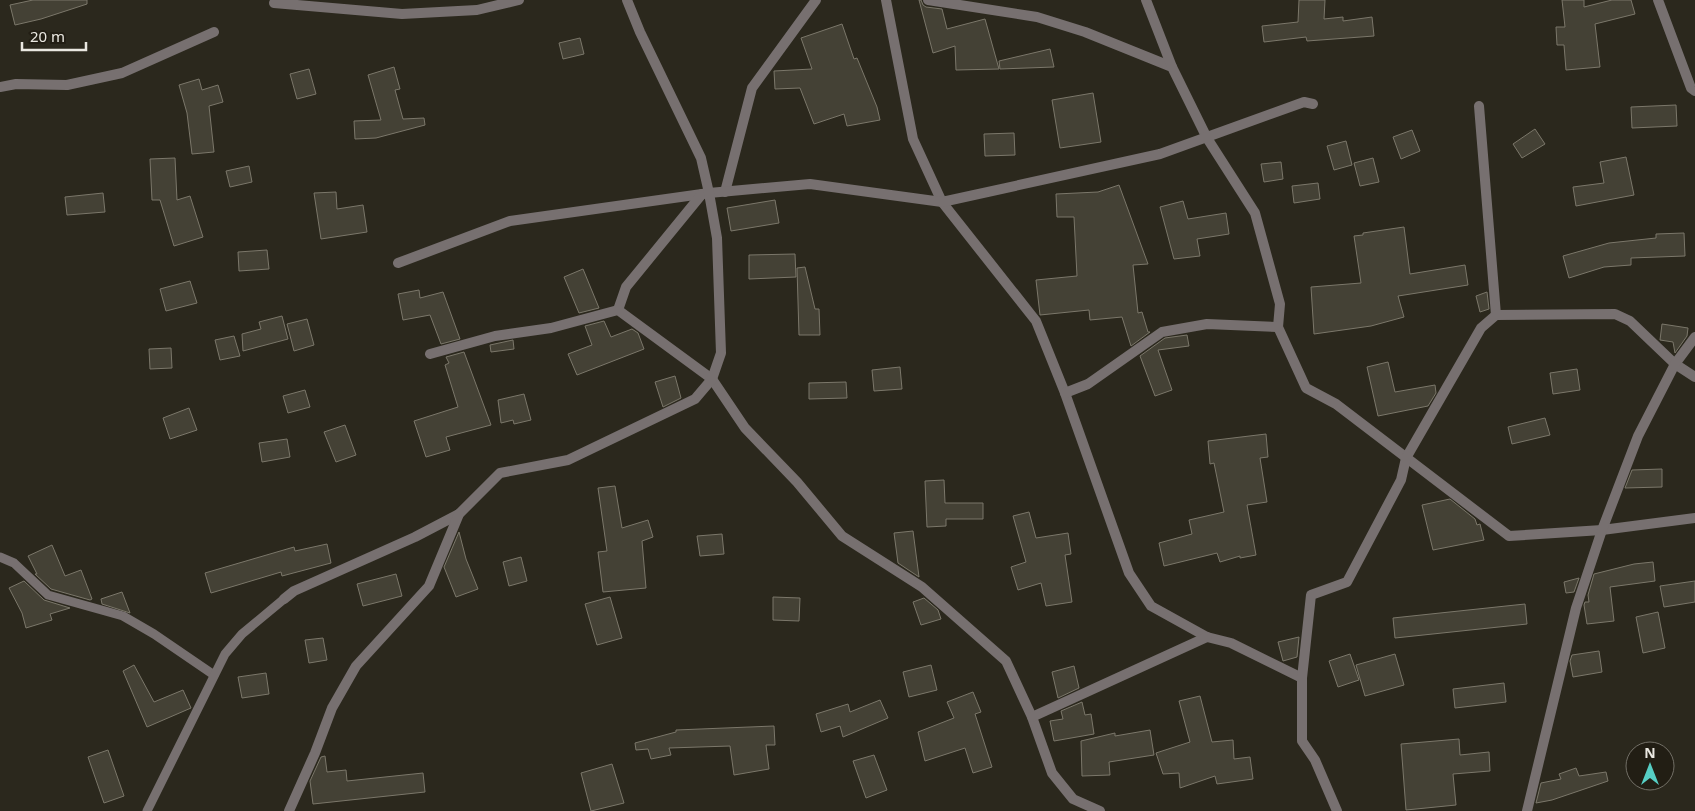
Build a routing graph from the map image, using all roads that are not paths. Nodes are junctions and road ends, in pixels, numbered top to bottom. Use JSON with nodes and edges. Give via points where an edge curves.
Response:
{"nodes":[{"id":1,"x":519,"y":0,"type":"edge"},
{"id":2,"x":627,"y":0,"type":"edge"},
{"id":3,"x":816,"y":0,"type":"edge"},
{"id":4,"x":886,"y":0,"type":"edge"},
{"id":5,"x":928,"y":0,"type":"edge"},
{"id":6,"x":1146,"y":0,"type":"edge"},
{"id":7,"x":1658,"y":0,"type":"edge"},
{"id":8,"x":274,"y":3,"type":"dead end"},
{"id":9,"x":214,"y":32,"type":"dead end"},
{"id":10,"x":1172,"y":67,"type":"junction"},
{"id":11,"x":0,"y":87,"type":"edge"},
{"id":12,"x":1695,"y":91,"type":"edge"},
{"id":13,"x":1313,"y":104,"type":"dead end"},
{"id":14,"x":1479,"y":106,"type":"dead end"},
{"id":15,"x":1207,"y":138,"type":"junction"},
{"id":16,"x":725,"y":192,"type":"junction"},
{"id":17,"x":706,"y":194,"type":"junction"},
{"id":18,"x":942,"y":202,"type":"junction"},
{"id":19,"x":398,"y":264,"type":"dead end"},
{"id":20,"x":618,"y":310,"type":"junction"},
{"id":21,"x":1496,"y":315,"type":"junction"},
{"id":22,"x":1278,"y":327,"type":"junction"},
{"id":23,"x":1695,"y":337,"type":"edge"},
{"id":24,"x":430,"y":354,"type":"dead end"},
{"id":25,"x":1675,"y":364,"type":"junction"},
{"id":26,"x":1695,"y":377,"type":"edge"},
{"id":27,"x":712,"y":379,"type":"junction"},
{"id":28,"x":1065,"y":393,"type":"junction"},
{"id":29,"x":1406,"y":458,"type":"junction"},
{"id":30,"x":458,"y":514,"type":"junction"},
{"id":31,"x":1695,"y":518,"type":"edge"},
{"id":32,"x":1602,"y":530,"type":"junction"},
{"id":33,"x":0,"y":557,"type":"edge"},
{"id":34,"x":284,"y":599,"type":"joint"},
{"id":35,"x":1207,"y":638,"type":"junction"},
{"id":36,"x":214,"y":675,"type":"junction"},
{"id":37,"x":1302,"y":678,"type":"junction"},
{"id":38,"x":1032,"y":717,"type":"junction"},
{"id":39,"x":147,"y":811,"type":"edge"},
{"id":40,"x":289,"y":811,"type":"edge"},
{"id":41,"x":1100,"y":811,"type":"edge"},
{"id":42,"x":1336,"y":811,"type":"edge"},
{"id":43,"x":1527,"y":811,"type":"edge"}],
"edges":[{"from":1,"to":8,"type":"street","via":[[477,10],[402,14]]},
{"from":2,"to":17,"type":"street","via":[[701,158]]},
{"from":3,"to":16,"type":"street","via":[[752,88]]},
{"from":4,"to":18,"type":"street","via":[[913,139]]},
{"from":5,"to":10,"type":"street","via":[[1037,17],[1085,32]]},
{"from":6,"to":10,"type":"street"},
{"from":7,"to":12,"type":"street","via":[[1691,88]]},
{"from":9,"to":11,"type":"street","via":[[122,73],[67,86],[16,84]]},
{"from":10,"to":15,"type":"street"},
{"from":13,"to":15,"type":"street","via":[[1304,102]]},
{"from":14,"to":21,"type":"street"},
{"from":15,"to":18,"type":"street","via":[[1160,154]]},
{"from":15,"to":22,"type":"street","via":[[1256,213],[1280,304]]},
{"from":16,"to":17,"type":"street"},
{"from":16,"to":18,"type":"street","via":[[810,184]]},
{"from":17,"to":19,"type":"street","via":[[510,221]]},
{"from":17,"to":20,"type":"street","via":[[626,288]]},
{"from":17,"to":27,"type":"street","via":[[717,238],[721,353]]},
{"from":18,"to":28,"type":"street","via":[[1036,321]]},
{"from":20,"to":24,"type":"street","via":[[551,328],[495,336]]},
{"from":20,"to":27,"type":"street"},
{"from":21,"to":25,"type":"street","via":[[1615,314],[1630,321]]},
{"from":21,"to":29,"type":"street","via":[[1481,328]]},
{"from":22,"to":28,"type":"street","via":[[1207,324],[1162,332],[1088,384]]},
{"from":22,"to":29,"type":"street","via":[[1306,388],[1336,404]]},
{"from":23,"to":25,"type":"street"},
{"from":25,"to":26,"type":"street"},
{"from":25,"to":32,"type":"street","via":[[1638,436]]},
{"from":27,"to":30,"type":"street","via":[[695,399],[568,460],[500,473]]},
{"from":27,"to":38,"type":"street","via":[[745,428],[797,482],[842,536],[922,587],[1006,662]]},
{"from":28,"to":35,"type":"street","via":[[1129,573],[1151,606]]},
{"from":29,"to":32,"type":"street","via":[[1509,536]]},
{"from":29,"to":37,"type":"street","via":[[1401,480],[1347,582],[1311,595]]},
{"from":30,"to":34,"type":"street","via":[[415,537],[294,591]]},
{"from":30,"to":40,"type":"street","via":[[429,586],[356,666],[332,708]]},
{"from":31,"to":32,"type":"street"},
{"from":32,"to":43,"type":"street","via":[[1576,608]]},
{"from":33,"to":36,"type":"lane","via":[[14,563],[48,595],[123,616]]},
{"from":34,"to":36,"type":"lane","via":[[236,641]]},
{"from":35,"to":37,"type":"street","via":[[1231,643]]},
{"from":35,"to":38,"type":"street"},
{"from":36,"to":39,"type":"lane"},
{"from":37,"to":42,"type":"street","via":[[1302,741],[1315,760]]},
{"from":38,"to":41,"type":"street","via":[[1052,773],[1073,799]]}]}
